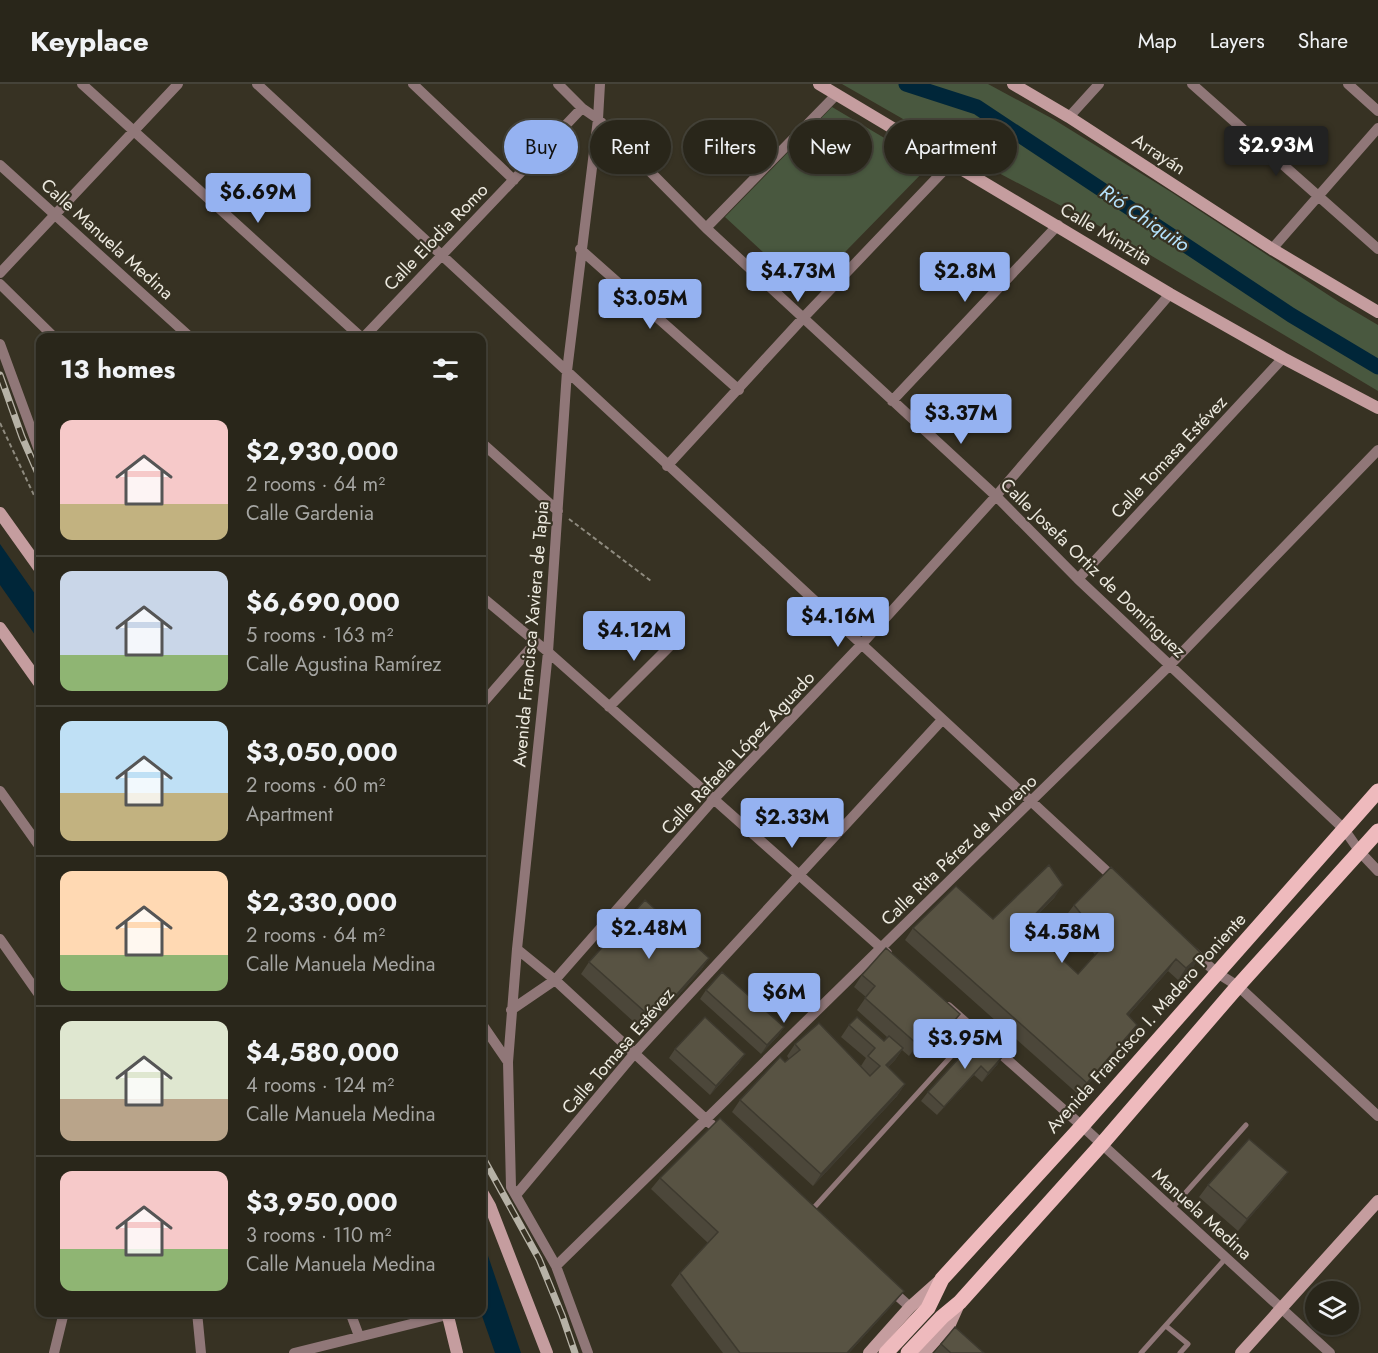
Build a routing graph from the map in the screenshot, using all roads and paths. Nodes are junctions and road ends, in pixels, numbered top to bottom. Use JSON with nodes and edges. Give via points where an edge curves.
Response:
{"nodes":[{"id":1,"x":82,"y":84,"type":"edge"},
{"id":2,"x":178,"y":84,"type":"edge"},
{"id":3,"x":257,"y":84,"type":"edge"},
{"id":4,"x":413,"y":84,"type":"edge"},
{"id":5,"x":558,"y":84,"type":"edge"},
{"id":6,"x":600,"y":84,"type":"edge"},
{"id":7,"x":819,"y":84,"type":"edge"},
{"id":8,"x":1013,"y":84,"type":"edge"},
{"id":9,"x":1099,"y":84,"type":"edge"},
{"id":10,"x":1192,"y":84,"type":"edge"},
{"id":11,"x":1348,"y":84,"type":"edge"},
{"id":12,"x":836,"y":94,"type":"junction"},
{"id":13,"x":582,"y":108,"type":"junction"},
{"id":14,"x":1378,"y":111,"type":"edge"},
{"id":15,"x":1069,"y":117,"type":"junction"},
{"id":16,"x":598,"y":119,"type":"junction"},
{"id":17,"x":884,"y":122,"type":"edge"},
{"id":18,"x":1378,"y":128,"type":"edge"},
{"id":19,"x":134,"y":132,"type":"junction"},
{"id":20,"x":0,"y":165,"type":"edge"},
{"id":21,"x":941,"y":174,"type":"edge"},
{"id":22,"x":972,"y":174,"type":"edge"},
{"id":23,"x":514,"y":180,"type":"junction"},
{"id":24,"x":1318,"y":196,"type":"junction"},
{"id":25,"x":55,"y":215,"type":"junction"},
{"id":26,"x":1058,"y":225,"type":"junction"},
{"id":27,"x":706,"y":228,"type":"junction"},
{"id":28,"x":580,"y":249,"type":"junction"},
{"id":29,"x":1272,"y":249,"type":"junction"},
{"id":30,"x":1378,"y":249,"type":"edge"},
{"id":31,"x":441,"y":256,"type":"junction"},
{"id":32,"x":0,"y":273,"type":"edge"},
{"id":33,"x":0,"y":284,"type":"edge"},
{"id":34,"x":1170,"y":294,"type":"junction"},
{"id":35,"x":1378,"y":312,"type":"edge"},
{"id":36,"x":804,"y":317,"type":"junction"},
{"id":37,"x":50,"y":333,"type":"edge"},
{"id":38,"x":185,"y":333,"type":"edge"},
{"id":39,"x":357,"y":333,"type":"edge"},
{"id":40,"x":368,"y":333,"type":"edge"},
{"id":41,"x":0,"y":344,"type":"edge"},
{"id":42,"x":1283,"y":358,"type":"junction"},
{"id":43,"x":567,"y":371,"type":"junction"},
{"id":44,"x":739,"y":390,"type":"junction"},
{"id":45,"x":892,"y":401,"type":"junction"},
{"id":46,"x":1378,"y":408,"type":"edge"},
{"id":47,"x":0,"y":423,"type":"edge"},
{"id":48,"x":36,"y":442,"type":"edge"},
{"id":49,"x":486,"y":447,"type":"edge"},
{"id":50,"x":1378,"y":450,"type":"edge"},
{"id":51,"x":667,"y":466,"type":"junction"},
{"id":52,"x":996,"y":496,"type":"junction"},
{"id":53,"x":36,"y":500,"type":"edge"},
{"id":54,"x":558,"y":511,"type":"junction"},
{"id":55,"x":0,"y":513,"type":"edge"},
{"id":56,"x":36,"y":563,"type":"edge"},
{"id":57,"x":1078,"y":579,"type":"junction"},
{"id":58,"x":651,"y":581,"type":"dead end"},
{"id":59,"x":486,"y":600,"type":"edge"},
{"id":60,"x":0,"y":628,"type":"edge"},
{"id":61,"x":678,"y":638,"type":"dead end"},
{"id":62,"x":536,"y":642,"type":"junction"},
{"id":63,"x":861,"y":645,"type":"junction"},
{"id":64,"x":548,"y":652,"type":"junction"},
{"id":65,"x":1170,"y":666,"type":"junction"},
{"id":66,"x":36,"y":678,"type":"edge"},
{"id":67,"x":486,"y":699,"type":"edge"},
{"id":68,"x":609,"y":707,"type":"junction"},
{"id":69,"x":942,"y":720,"type":"junction"},
{"id":70,"x":0,"y":791,"type":"edge"},
{"id":71,"x":1378,"y":791,"type":"edge"},
{"id":72,"x":714,"y":799,"type":"junction"},
{"id":73,"x":1032,"y":802,"type":"junction"},
{"id":74,"x":1344,"y":829,"type":"junction"},
{"id":75,"x":1378,"y":831,"type":"edge"},
{"id":76,"x":36,"y":842,"type":"edge"},
{"id":77,"x":1360,"y":852,"type":"junction"},
{"id":78,"x":1378,"y":871,"type":"edge"},
{"id":79,"x":799,"y":875,"type":"junction"},
{"id":80,"x":1122,"y":886,"type":"edge"},
{"id":81,"x":0,"y":939,"type":"edge"},
{"id":82,"x":1182,"y":942,"type":"edge"},
{"id":83,"x":517,"y":949,"type":"junction"},
{"id":84,"x":882,"y":949,"type":"junction"},
{"id":85,"x":898,"y":963,"type":"edge"},
{"id":86,"x":1217,"y":973,"type":"junction"},
{"id":87,"x":555,"y":980,"type":"junction"},
{"id":88,"x":1238,"y":986,"type":"junction"},
{"id":89,"x":36,"y":990,"type":"edge"},
{"id":90,"x":940,"y":1001,"type":"edge"},
{"id":91,"x":512,"y":1010,"type":"junction"},
{"id":92,"x":486,"y":1029,"type":"edge"},
{"id":93,"x":974,"y":1031,"type":"junction"},
{"id":94,"x":634,"y":1054,"type":"junction"},
{"id":95,"x":508,"y":1062,"type":"junction"},
{"id":96,"x":1378,"y":1116,"type":"edge"},
{"id":97,"x":707,"y":1120,"type":"junction"},
{"id":98,"x":1246,"y":1125,"type":"dead end"},
{"id":99,"x":1082,"y":1126,"type":"junction"},
{"id":100,"x":724,"y":1135,"type":"edge"},
{"id":101,"x":1101,"y":1145,"type":"junction"},
{"id":102,"x":514,"y":1191,"type":"junction"},
{"id":103,"x":486,"y":1199,"type":"edge"},
{"id":104,"x":1378,"y":1201,"type":"edge"},
{"id":105,"x":1171,"y":1209,"type":"junction"},
{"id":106,"x":808,"y":1213,"type":"edge"},
{"id":107,"x":1226,"y":1258,"type":"junction"},
{"id":108,"x":556,"y":1266,"type":"junction"},
{"id":109,"x":942,"y":1279,"type":"junction"},
{"id":110,"x":885,"y":1284,"type":"edge"},
{"id":111,"x":960,"y":1302,"type":"junction"},
{"id":112,"x":910,"y":1307,"type":"junction"},
{"id":113,"x":1282,"y":1308,"type":"junction"},
{"id":114,"x":63,"y":1317,"type":"edge"},
{"id":115,"x":197,"y":1317,"type":"edge"},
{"id":116,"x":352,"y":1317,"type":"edge"},
{"id":117,"x":435,"y":1317,"type":"edge"},
{"id":118,"x":448,"y":1317,"type":"edge"},
{"id":119,"x":1166,"y":1326,"type":"junction"},
{"id":120,"x":359,"y":1336,"type":"junction"},
{"id":121,"x":54,"y":1353,"type":"edge"},
{"id":122,"x":201,"y":1353,"type":"edge"},
{"id":123,"x":294,"y":1353,"type":"edge"},
{"id":124,"x":457,"y":1353,"type":"edge"},
{"id":125,"x":547,"y":1353,"type":"edge"},
{"id":126,"x":588,"y":1353,"type":"edge"},
{"id":127,"x":869,"y":1353,"type":"edge"},
{"id":128,"x":885,"y":1353,"type":"edge"},
{"id":129,"x":908,"y":1353,"type":"edge"},
{"id":130,"x":924,"y":1353,"type":"edge"},
{"id":131,"x":1141,"y":1353,"type":"edge"},
{"id":132,"x":1180,"y":1353,"type":"edge"},
{"id":133,"x":1241,"y":1353,"type":"edge"},
{"id":134,"x":1330,"y":1353,"type":"edge"}],
"edges":[{"from":1,"to":19,"type":"street"},
{"from":2,"to":19,"type":"street"},
{"from":3,"to":31,"type":"street"},
{"from":4,"to":23,"type":"street"},
{"from":5,"to":13,"type":"street","name":"Calle Josefa Ortiz de Domínguez"},
{"from":6,"to":16,"type":"street","name":"Avenida Francisca Xaviera de Tapia"},
{"from":7,"to":12,"type":"street","name":"Calle Mintzita"},
{"from":8,"to":15,"type":"street","name":"Arrayán"},
{"from":9,"to":15,"type":"street"},
{"from":10,"to":24,"type":"street"},
{"from":11,"to":14,"type":"street"},
{"from":12,"to":17,"type":"street","name":"Calle Mintzita"},
{"from":12,"to":27,"type":"street"},
{"from":13,"to":16,"type":"street","name":"Calle Josefa Ortiz de Domínguez"},
{"from":13,"to":23,"type":"street","name":"Calle Elodia Romo"},
{"from":15,"to":29,"type":"street","name":"Arrayán"},
{"from":16,"to":27,"type":"street","name":"Calle Josefa Ortiz de Domínguez"},
{"from":16,"to":28,"type":"street","name":"Avenida Francisca Xaviera de Tapia"},
{"from":18,"to":24,"type":"street"},
{"from":19,"to":25,"type":"street"},
{"from":19,"to":39,"type":"street"},
{"from":20,"to":25,"type":"street","name":"Calle Manuela Medina"},
{"from":21,"to":36,"type":"street"},
{"from":22,"to":26,"type":"street","name":"Calle Mintzita"},
{"from":23,"to":31,"type":"street","name":"Calle Elodia Romo"},
{"from":24,"to":29,"type":"street"},
{"from":24,"to":30,"type":"street"},
{"from":25,"to":32,"type":"street"},
{"from":25,"to":38,"type":"street","name":"Calle Manuela Medina"},
{"from":26,"to":34,"type":"street","name":"Calle Mintzita"},
{"from":26,"to":45,"type":"street"},
{"from":27,"to":36,"type":"street","name":"Calle Josefa Ortiz de Domínguez"},
{"from":28,"to":43,"type":"street","name":"Avenida Francisca Xaviera de Tapia"},
{"from":28,"to":44,"type":"street"},
{"from":29,"to":35,"type":"street","name":"Arrayán"},
{"from":31,"to":40,"type":"street","name":"Calle Elodia Romo"},
{"from":31,"to":43,"type":"street"},
{"from":33,"to":37,"type":"street"},
{"from":34,"to":42,"type":"street","name":"Calle Mintzita"},
{"from":34,"to":52,"type":"street","name":"Calle Rafaela López Aguado"},
{"from":36,"to":44,"type":"street"},
{"from":36,"to":45,"type":"street","name":"Calle Josefa Ortiz de Domínguez"},
{"from":41,"to":48,"type":"street"},
{"from":42,"to":46,"type":"street","name":"Calle Mintzita"},
{"from":42,"to":57,"type":"street","name":"Calle Tomasa Estévez"},
{"from":43,"to":51,"type":"street"},
{"from":43,"to":54,"type":"street","name":"Avenida Francisca Xaviera de Tapia"},
{"from":44,"to":51,"type":"street"},
{"from":45,"to":52,"type":"street","name":"Calle Josefa Ortiz de Domínguez"},
{"from":47,"to":53,"type":"path"},
{"from":49,"to":54,"type":"street"},
{"from":50,"to":65,"type":"street","name":"Calle Rita Pérez de Moreno"},
{"from":51,"to":63,"type":"street"},
{"from":52,"to":57,"type":"street","name":"Calle Josefa Ortiz de Domínguez"},
{"from":52,"to":63,"type":"street","name":"Calle Rafaela López Aguado"},
{"from":54,"to":58,"type":"path"},
{"from":54,"to":64,"type":"street","name":"Avenida Francisca Xaviera de Tapia"},
{"from":55,"to":56,"type":"street"},
{"from":57,"to":65,"type":"street","name":"Calle Josefa Ortiz de Domínguez"},
{"from":59,"to":62,"type":"street"},
{"from":60,"to":66,"type":"street"},
{"from":61,"to":68,"type":"street"},
{"from":62,"to":64,"type":"street"},
{"from":62,"to":67,"type":"street"},
{"from":63,"to":69,"type":"street"},
{"from":63,"to":72,"type":"street","name":"Calle Rafaela López Aguado"},
{"from":64,"to":68,"type":"street"},
{"from":64,"to":83,"type":"street","name":"Avenida Francisca Xaviera de Tapia"},
{"from":65,"to":73,"type":"street","name":"Calle Rita Pérez de Moreno"},
{"from":65,"to":74,"type":"street","name":"Calle Josefa Ortiz de Domínguez"},
{"from":68,"to":72,"type":"street"},
{"from":69,"to":73,"type":"street"},
{"from":69,"to":79,"type":"street","name":"Calle Tomasa Estévez"},
{"from":70,"to":76,"type":"street"},
{"from":71,"to":74,"type":"main road","name":"Avenida Francisco I. Madero Poniente"},
{"from":72,"to":79,"type":"street"},
{"from":72,"to":87,"type":"street","name":"Calle Rafaela López Aguado"},
{"from":73,"to":80,"type":"street"},
{"from":73,"to":84,"type":"street","name":"Calle Rita Pérez de Moreno"},
{"from":74,"to":77,"type":"street","name":"Calle Josefa Ortiz de Domínguez"},
{"from":74,"to":86,"type":"main road","name":"Avenida Francisco I. Madero Poniente"},
{"from":75,"to":77,"type":"main road"},
{"from":77,"to":78,"type":"street","name":"Calle Josefa Ortiz de Domínguez"},
{"from":77,"to":88,"type":"main road"},
{"from":79,"to":84,"type":"street"},
{"from":79,"to":94,"type":"street","name":"Calle Tomasa Estévez"},
{"from":81,"to":89,"type":"street"},
{"from":82,"to":86,"type":"street"},
{"from":83,"to":87,"type":"street"},
{"from":83,"to":91,"type":"street","name":"Avenida Francisca Xaviera de Tapia"},
{"from":84,"to":85,"type":"street"},
{"from":84,"to":97,"type":"street","name":"Calle Rita Pérez de Moreno"},
{"from":86,"to":88,"type":"street"},
{"from":86,"to":99,"type":"main road","name":"Avenida Francisco I. Madero Poniente"},
{"from":87,"to":91,"type":"street","name":"Calle Rafaela López Aguado"},
{"from":87,"to":94,"type":"street"},
{"from":88,"to":96,"type":"street"},
{"from":88,"to":101,"type":"main road"},
{"from":90,"to":93,"type":"street"},
{"from":91,"to":95,"type":"street","name":"Avenida Francisca Xaviera de Tapia"},
{"from":92,"to":95,"type":"street"},
{"from":93,"to":99,"type":"street"},
{"from":93,"to":106,"type":"lane"},
{"from":94,"to":97,"type":"street"},
{"from":94,"to":102,"type":"street","name":"Calle Tomasa Estévez"},
{"from":95,"to":102,"type":"street","name":"Avenida Francisca Xaviera de Tapia"},
{"from":97,"to":100,"type":"street"},
{"from":97,"to":108,"type":"street","name":"Calle Rita Pérez de Moreno"},
{"from":98,"to":105,"type":"lane"},
{"from":99,"to":101,"type":"street"},
{"from":99,"to":109,"type":"main road","name":"Avenida Francisco I. Madero Poniente"},
{"from":101,"to":105,"type":"street","name":"Manuela Medina"},
{"from":101,"to":111,"type":"main road"},
{"from":102,"to":108,"type":"street"},
{"from":103,"to":125,"type":"street"},
{"from":104,"to":113,"type":"street"},
{"from":105,"to":107,"type":"street","name":"Manuela Medina"},
{"from":107,"to":113,"type":"street","name":"Manuela Medina"},
{"from":107,"to":119,"type":"lane"},
{"from":108,"to":126,"type":"street"},
{"from":109,"to":112,"type":"street","name":"Avenida Francisco I. Madero Poniente"},
{"from":109,"to":128,"type":"main road","name":"Avenida Francisco I. Madero Poniente","via":[[928,1308]]},
{"from":110,"to":112,"type":"street"},
{"from":111,"to":129,"type":"main road"},
{"from":111,"to":130,"type":"street","via":[[955,1328]]},
{"from":112,"to":127,"type":"street","name":"Avenida Francisco I. Madero Poniente"},
{"from":113,"to":133,"type":"street"},
{"from":113,"to":134,"type":"street","name":"Manuela Medina"},
{"from":114,"to":121,"type":"street"},
{"from":115,"to":122,"type":"street"},
{"from":116,"to":120,"type":"street"},
{"from":117,"to":120,"type":"street"},
{"from":118,"to":124,"type":"street"},
{"from":119,"to":131,"type":"lane"},
{"from":119,"to":132,"type":"lane","via":[[1188,1344]]},
{"from":120,"to":123,"type":"street"}]}
